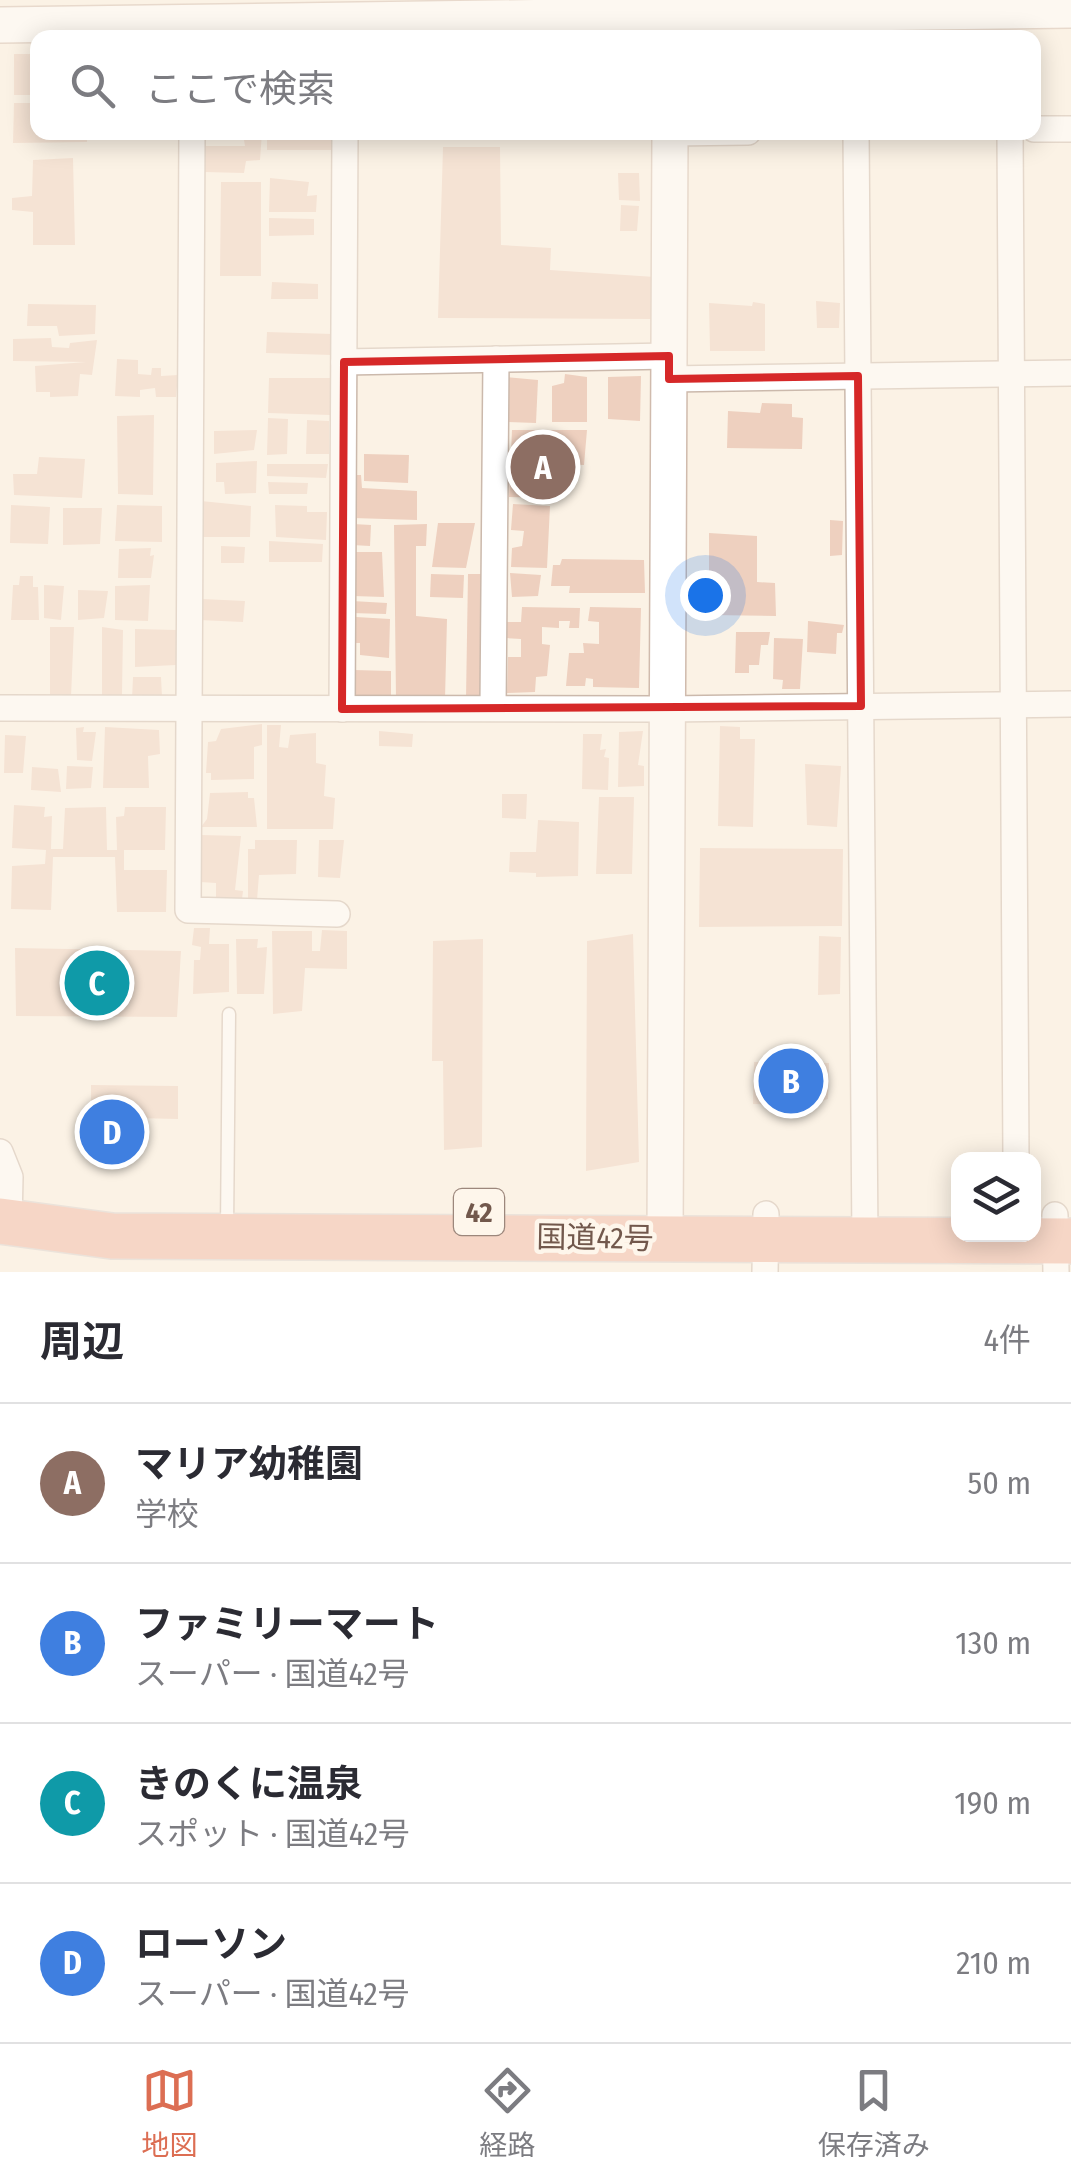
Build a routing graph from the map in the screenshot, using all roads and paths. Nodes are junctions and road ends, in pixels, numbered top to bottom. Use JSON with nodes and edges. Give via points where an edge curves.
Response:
{"nodes":[{"id":1,"x":499,"y":9,"type":"edge"},
{"id":2,"x":1071,"y":10,"type":"edge"},
{"id":3,"x":670,"y":18,"type":"edge"},
{"id":4,"x":345,"y":19,"type":"edge"},
{"id":5,"x":192,"y":20,"type":"edge"},
{"id":6,"x":0,"y":25,"type":"edge"},
{"id":7,"x":1071,"y":128,"type":"edge"},
{"id":8,"x":1041,"y":129,"type":"edge"},
{"id":9,"x":192,"y":140,"type":"edge"},
{"id":10,"x":345,"y":140,"type":"edge"},
{"id":11,"x":670,"y":140,"type":"edge"},
{"id":12,"x":856,"y":140,"type":"edge"},
{"id":13,"x":1010,"y":140,"type":"edge"},
{"id":14,"x":496,"y":359,"type":"junction"},
{"id":15,"x":344,"y":362,"type":"junction"},
{"id":16,"x":669,"y":367,"type":"junction"},
{"id":17,"x":1071,"y":373,"type":"edge"},
{"id":18,"x":1012,"y":374,"type":"junction"},
{"id":19,"x":858,"y":376,"type":"junction"},
{"id":20,"x":1014,"y":704,"type":"junction"},
{"id":21,"x":1071,"y":704,"type":"edge"},
{"id":22,"x":860,"y":706,"type":"junction"},
{"id":23,"x":0,"y":708,"type":"edge"},
{"id":24,"x":190,"y":708,"type":"junction"},
{"id":25,"x":494,"y":708,"type":"junction"},
{"id":26,"x":342,"y":709,"type":"junction"},
{"id":27,"x":667,"y":709,"type":"junction"},
{"id":28,"x":337,"y":914,"type":"dead end"},
{"id":29,"x":229,"y":1014,"type":"dead end"},
{"id":30,"x":0,"y":1152,"type":"edge"},
{"id":31,"x":1016,"y":1152,"type":"edge"},
{"id":32,"x":4,"y":1210,"type":"edge"},
{"id":33,"x":951,"y":1215,"type":"edge"},
{"id":34,"x":227,"y":1224,"type":"junction"},
{"id":35,"x":665,"y":1226,"type":"junction"},
{"id":36,"x":865,"y":1227,"type":"junction"},
{"id":37,"x":1047,"y":1234,"type":"edge"},
{"id":38,"x":766,"y":1242,"type":"edge"}],
"edges":[{"from":1,"to":3,"type":"street"},
{"from":1,"to":4,"type":"street"},
{"from":2,"to":3,"type":"street"},
{"from":4,"to":5,"type":"street"},
{"from":5,"to":6,"type":"street"},
{"from":7,"to":8,"type":"street"},
{"from":9,"to":24,"type":"street"},
{"from":10,"to":15,"type":"street"},
{"from":11,"to":16,"type":"street"},
{"from":12,"to":19,"type":"street"},
{"from":13,"to":18,"type":"street"},
{"from":14,"to":15,"type":"street"},
{"from":14,"to":16,"type":"street"},
{"from":14,"to":25,"type":"street"},
{"from":15,"to":26,"type":"street"},
{"from":16,"to":19,"type":"street"},
{"from":16,"to":27,"type":"street"},
{"from":17,"to":18,"type":"street"},
{"from":18,"to":19,"type":"street"},
{"from":18,"to":20,"type":"street"},
{"from":19,"to":22,"type":"street"},
{"from":20,"to":21,"type":"street"},
{"from":20,"to":22,"type":"street"},
{"from":20,"to":31,"type":"street"},
{"from":22,"to":27,"type":"street"},
{"from":22,"to":36,"type":"street"},
{"from":23,"to":24,"type":"street"},
{"from":24,"to":26,"type":"street"},
{"from":24,"to":28,"type":"street","via":[[188,910]]},
{"from":25,"to":26,"type":"street"},
{"from":25,"to":27,"type":"street"},
{"from":27,"to":35,"type":"street"},
{"from":29,"to":34,"type":"lane"},
{"from":30,"to":32,"type":"street","via":[[10,1177]]},
{"from":32,"to":34,"type":"highway","name":"国道42号","number":"42","via":[[100,1236]]},
{"from":33,"to":36,"type":"highway","name":"国道42号","number":"42"},
{"from":34,"to":35,"type":"highway","name":"国道42号","number":"42"},
{"from":35,"to":38,"type":"highway","name":"国道42号","number":"42"},
{"from":36,"to":37,"type":"highway","name":"国道42号","number":"42"},
{"from":36,"to":38,"type":"highway","name":"国道42号","number":"42"}]}
